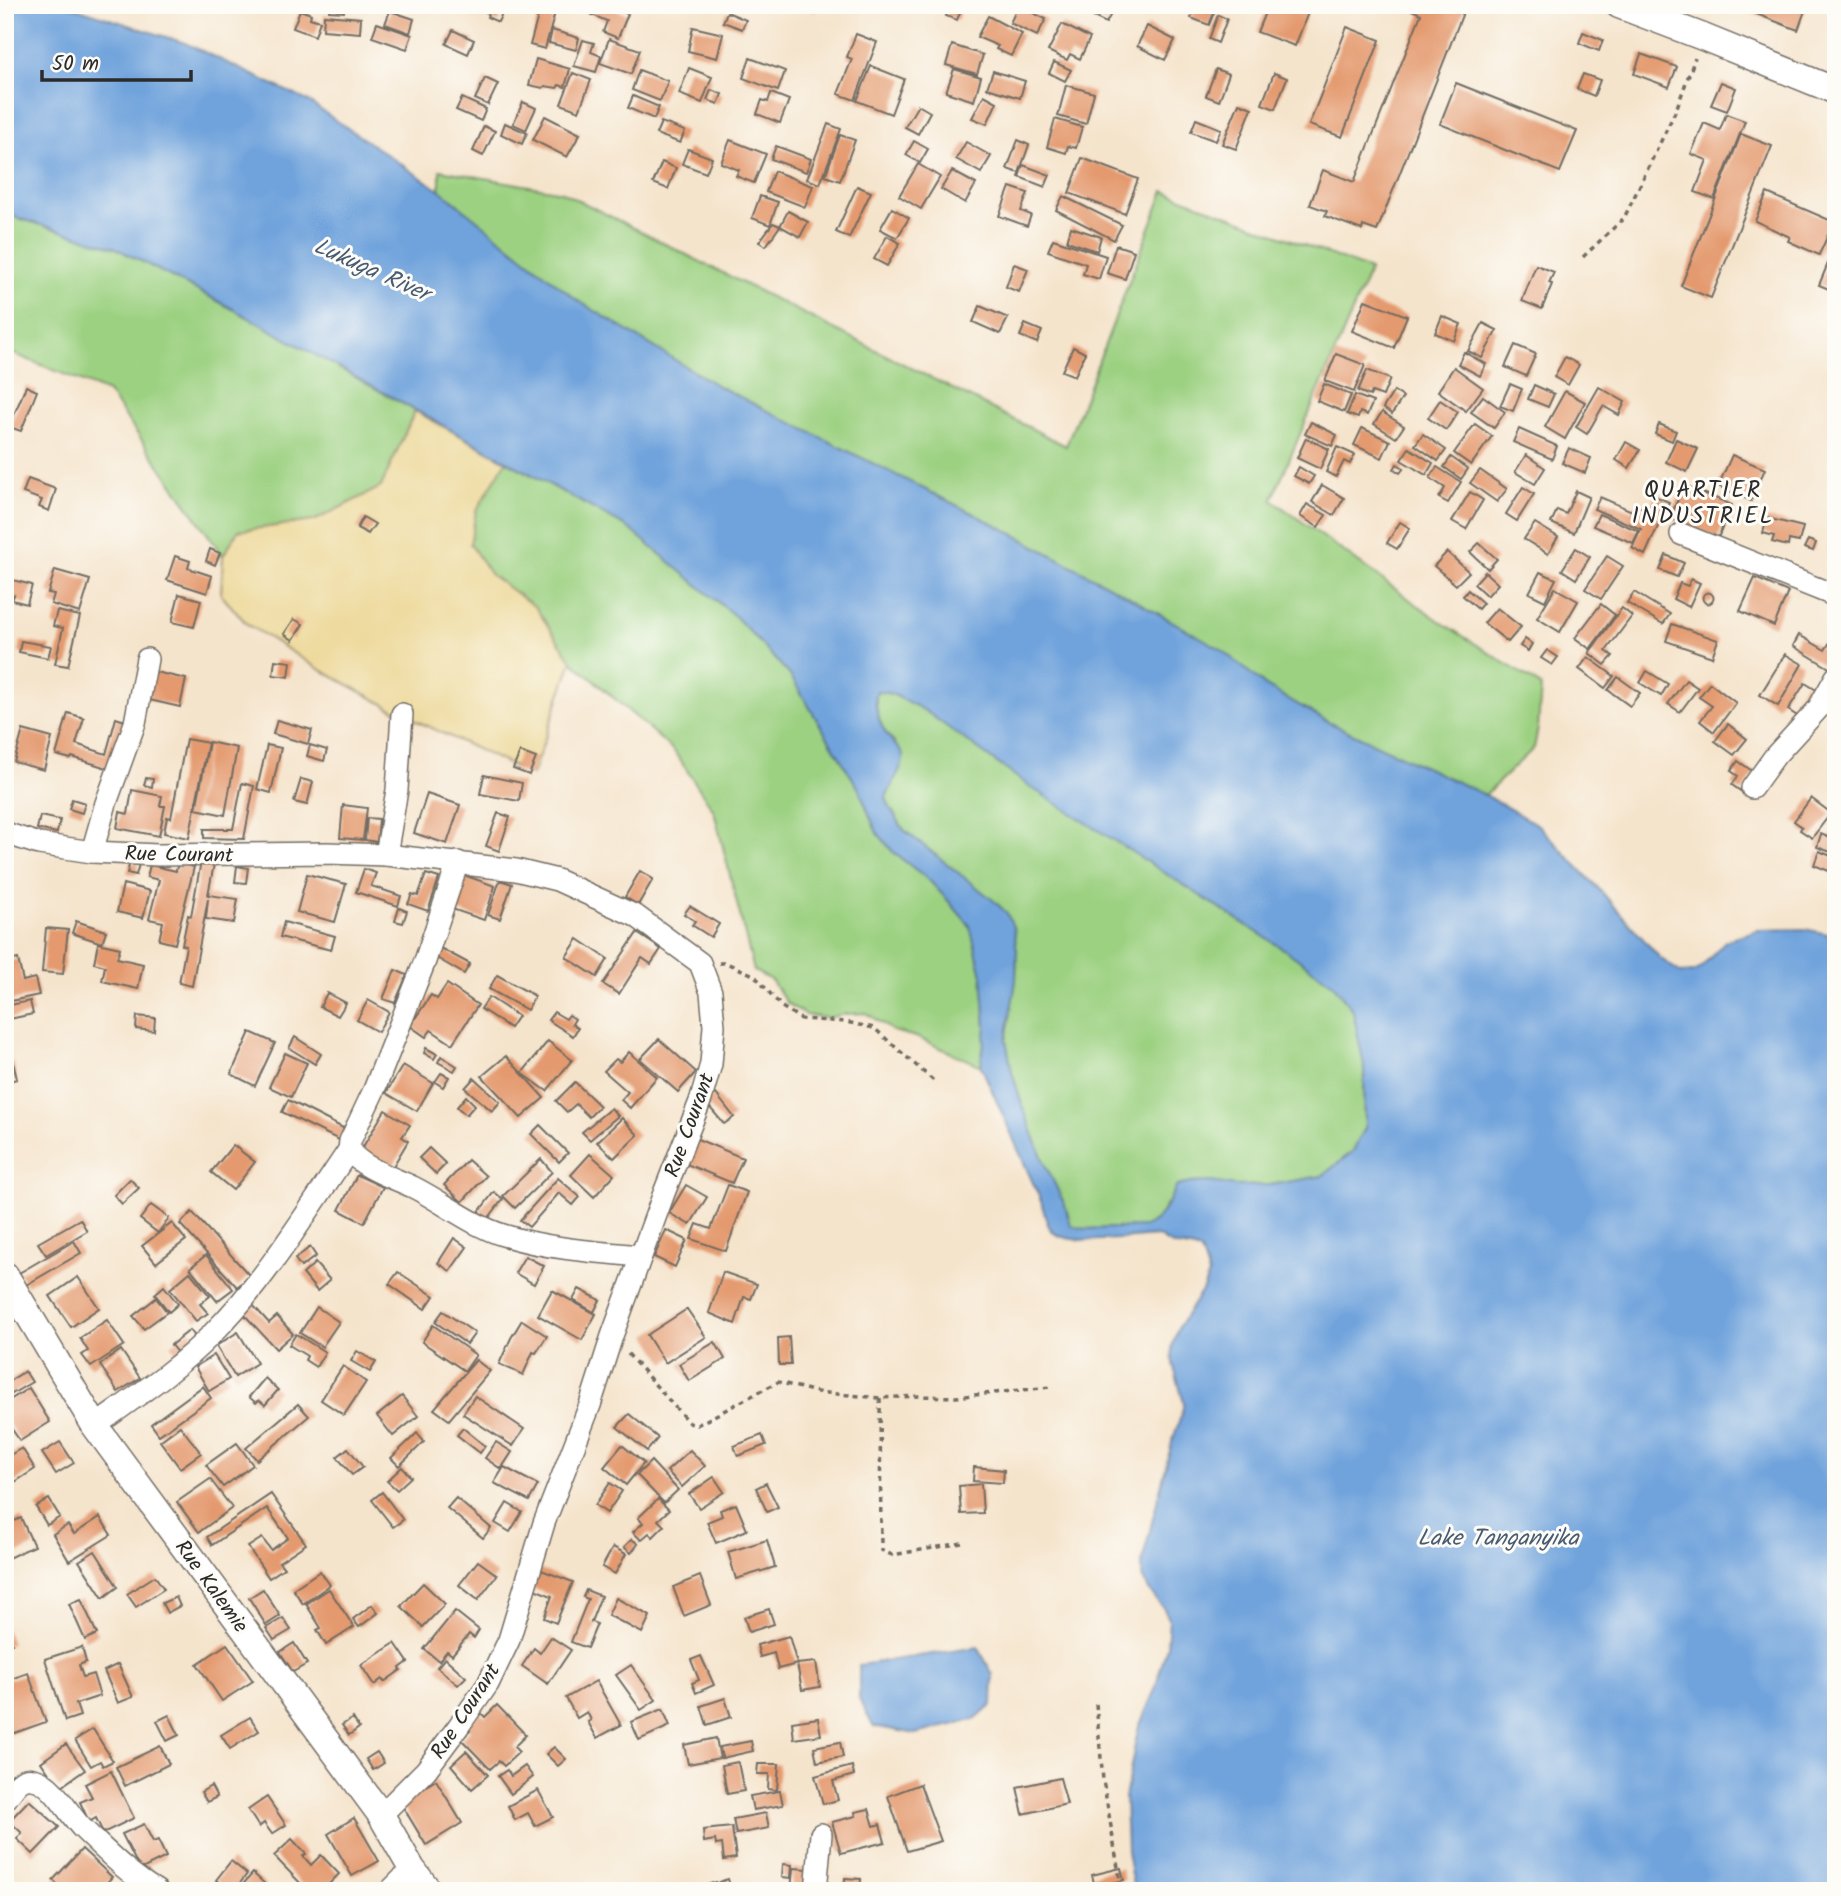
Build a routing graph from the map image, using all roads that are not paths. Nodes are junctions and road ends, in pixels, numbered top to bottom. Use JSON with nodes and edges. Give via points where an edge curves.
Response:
{"nodes":[{"id":1,"x":1619,"y":5,"type":"edge"},
{"id":2,"x":1836,"y":91,"type":"edge"},
{"id":3,"x":1681,"y":534,"type":"dead end"},
{"id":4,"x":1836,"y":596,"type":"edge"},
{"id":5,"x":147,"y":659,"type":"dead end"},
{"id":6,"x":1836,"y":677,"type":"edge"},
{"id":7,"x":402,"y":714,"type":"dead end"},
{"id":8,"x":1752,"y":788,"type":"dead end"},
{"id":9,"x":5,"y":833,"type":"edge"},
{"id":10,"x":92,"y":852,"type":"junction"},
{"id":11,"x":386,"y":855,"type":"junction"},
{"id":12,"x":458,"y":862,"type":"junction"},
{"id":13,"x":349,"y":1150,"type":"junction"},
{"id":14,"x":641,"y":1256,"type":"junction"},
{"id":15,"x":5,"y":1275,"type":"edge"},
{"id":16,"x":95,"y":1426,"type":"junction"},
{"id":17,"x":5,"y":1800,"type":"edge"},
{"id":18,"x":381,"y":1815,"type":"junction"},
{"id":19,"x":821,"y":1834,"type":"dead end"},
{"id":20,"x":412,"y":1869,"type":"junction"},
{"id":21,"x":144,"y":1888,"type":"edge"},
{"id":22,"x":390,"y":1891,"type":"edge"},
{"id":23,"x":429,"y":1891,"type":"edge"},
{"id":24,"x":816,"y":1891,"type":"edge"}],
"edges":[{"from":1,"to":2,"type":"street"},
{"from":3,"to":4,"type":"street"},
{"from":5,"to":10,"type":"street","via":[[135,723]]},
{"from":6,"to":8,"type":"street","via":[[1818,709]]},
{"from":7,"to":11,"type":"street","via":[[397,790]]},
{"from":9,"to":10,"type":"street","name":"Rue Courant"},
{"from":10,"to":11,"type":"street","name":"Rue Courant"},
{"from":11,"to":12,"type":"street","name":"Rue Courant"},
{"from":12,"to":13,"type":"street","via":[[425,961]]},
{"from":12,"to":14,"type":"street","name":"Rue Courant","via":[[557,880],[636,916],[700,963],[712,992],[711,1064]]},
{"from":13,"to":14,"type":"street","via":[[356,1160],[502,1235],[566,1249]]},
{"from":13,"to":16,"type":"street","via":[[259,1282],[220,1326],[159,1380]]},
{"from":14,"to":18,"type":"street","name":"Rue Courant","via":[[544,1523],[509,1640],[488,1684],[458,1727],[426,1769]]},
{"from":15,"to":16,"type":"street","name":"Rue Kalemie"},
{"from":16,"to":18,"type":"street","name":"Rue Kalemie"},
{"from":17,"to":21,"type":"street","via":[[23,1779],[43,1782],[79,1825]]},
{"from":18,"to":20,"type":"street","name":"Rue Kalemie"},
{"from":19,"to":24,"type":"street"},
{"from":20,"to":22,"type":"street"},
{"from":20,"to":23,"type":"street","name":"Rue Kalemie"}]}
